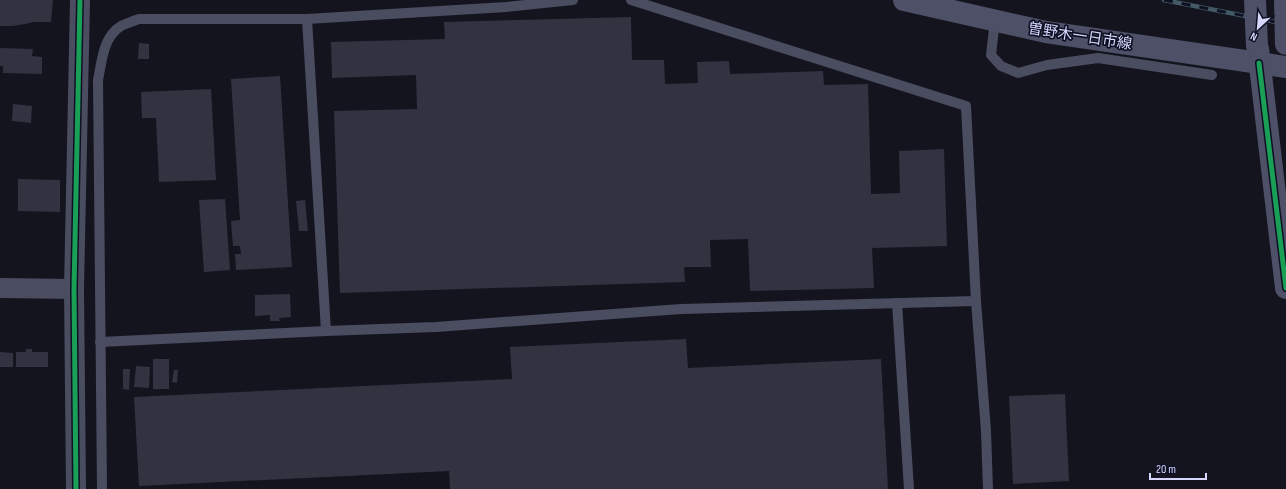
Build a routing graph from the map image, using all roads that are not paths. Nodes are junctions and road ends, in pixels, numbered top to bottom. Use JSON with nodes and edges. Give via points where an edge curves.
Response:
{"nodes":[{"id":1,"x":80,"y":0,"type":"edge"},
{"id":2,"x":573,"y":0,"type":"edge"},
{"id":3,"x":631,"y":0,"type":"edge"},
{"id":4,"x":904,"y":0,"type":"edge"},
{"id":5,"x":1255,"y":0,"type":"edge"},
{"id":6,"x":1284,"y":0,"type":"edge"},
{"id":7,"x":307,"y":19,"type":"junction"},
{"id":8,"x":995,"y":20,"type":"junction"},
{"id":9,"x":1286,"y":44,"type":"edge"},
{"id":10,"x":1258,"y":54,"type":"junction"},
{"id":11,"x":1286,"y":67,"type":"edge"},
{"id":12,"x":1212,"y":75,"type":"dead end"},
{"id":13,"x":0,"y":288,"type":"edge"},
{"id":14,"x":74,"y":288,"type":"junction"},
{"id":15,"x":1286,"y":288,"type":"edge"},
{"id":16,"x":976,"y":301,"type":"junction"},
{"id":17,"x":897,"y":303,"type":"junction"},
{"id":18,"x":326,"y":331,"type":"junction"},
{"id":19,"x":100,"y":342,"type":"junction"},
{"id":20,"x":76,"y":489,"type":"edge"},
{"id":21,"x":102,"y":489,"type":"edge"},
{"id":22,"x":908,"y":489,"type":"edge"},
{"id":23,"x":988,"y":489,"type":"edge"}],
"edges":[{"from":1,"to":14,"type":"street"},
{"from":2,"to":7,"type":"lane","via":[[506,7]]},
{"from":3,"to":16,"type":"lane","via":[[966,106]]},
{"from":4,"to":8,"type":"main road","name":"曽野木一日市線"},
{"from":5,"to":10,"type":"main road","bridge":true},
{"from":6,"to":9,"type":"main road","bridge":true},
{"from":7,"to":18,"type":"lane"},
{"from":7,"to":19,"type":"lane","via":[[139,19],[120,27],[107,40],[98,80]]},
{"from":8,"to":10,"type":"main road","name":"曽野木一日市線","via":[[1046,32]]},
{"from":8,"to":12,"type":"lane","via":[[991,55],[1001,66],[1018,73],[1047,65],[1098,58]]},
{"from":10,"to":11,"type":"main road","name":"曽野木一日市線"},
{"from":10,"to":15,"type":"main road"},
{"from":13,"to":14,"type":"street"},
{"from":14,"to":20,"type":"street"},
{"from":16,"to":17,"type":"lane"},
{"from":16,"to":23,"type":"lane"},
{"from":17,"to":18,"type":"lane","via":[[682,309],[436,327]]},
{"from":17,"to":22,"type":"lane"},
{"from":18,"to":19,"type":"lane"},
{"from":19,"to":21,"type":"lane"}]}
